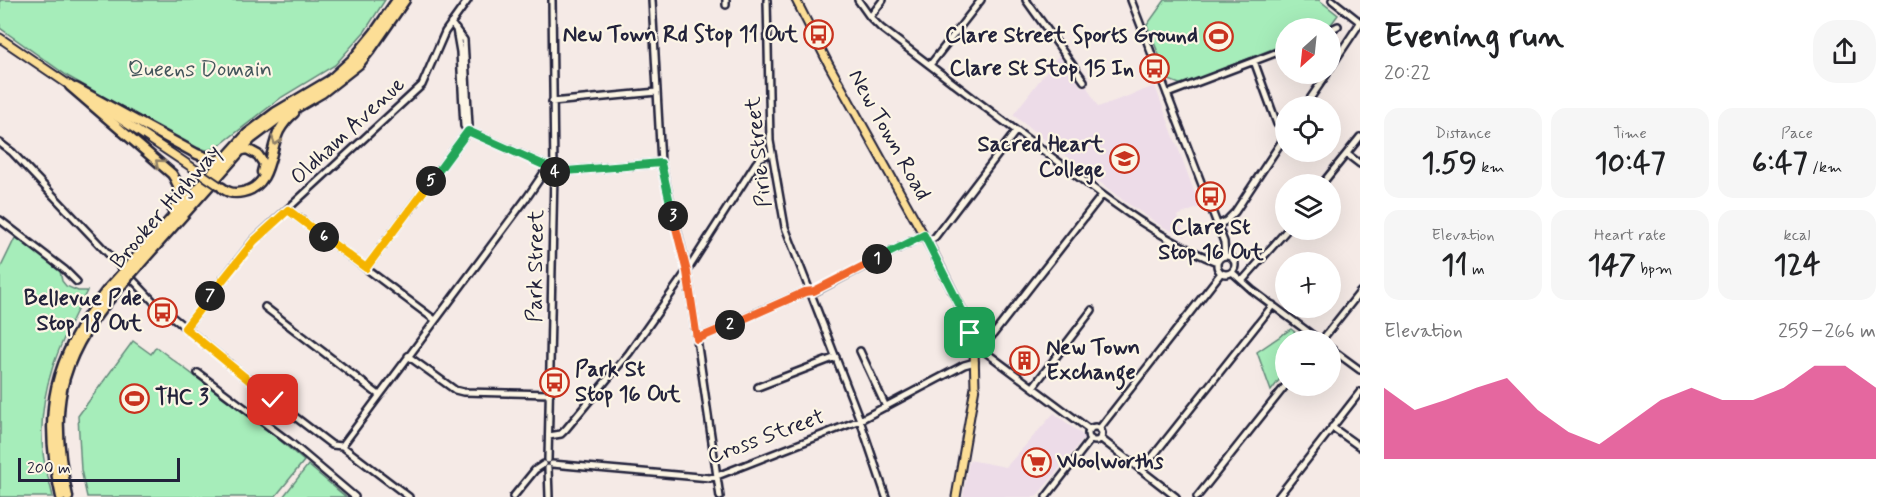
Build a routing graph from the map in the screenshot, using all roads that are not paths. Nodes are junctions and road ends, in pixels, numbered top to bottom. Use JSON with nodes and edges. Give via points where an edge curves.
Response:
{"nodes":[{"id":1,"x":397,"y":0,"type":"edge"},
{"id":2,"x":405,"y":0,"type":"edge"},
{"id":3,"x":468,"y":0,"type":"edge"},
{"id":4,"x":552,"y":0,"type":"edge"},
{"id":5,"x":652,"y":0,"type":"edge"},
{"id":6,"x":767,"y":0,"type":"edge"},
{"id":7,"x":796,"y":0,"type":"edge"},
{"id":8,"x":853,"y":0,"type":"edge"},
{"id":9,"x":884,"y":0,"type":"edge"},
{"id":10,"x":981,"y":0,"type":"edge"},
{"id":11,"x":1026,"y":0,"type":"edge"},
{"id":12,"x":1131,"y":0,"type":"edge"},
{"id":13,"x":1332,"y":0,"type":"edge"},
{"id":14,"x":860,"y":3,"type":"edge"},
{"id":15,"x":870,"y":17,"type":"junction"},
{"id":16,"x":1360,"y":22,"type":"edge"},
{"id":17,"x":454,"y":25,"type":"junction"},
{"id":18,"x":0,"y":38,"type":"edge"},
{"id":19,"x":1341,"y":51,"type":"edge"},
{"id":20,"x":1275,"y":53,"type":"edge"},
{"id":21,"x":1254,"y":61,"type":"junction"},
{"id":22,"x":930,"y":65,"type":"junction"},
{"id":23,"x":1084,"y":81,"type":"dead end"},
{"id":24,"x":70,"y":86,"type":"junction"},
{"id":25,"x":657,"y":92,"type":"junction"},
{"id":26,"x":1167,"y":94,"type":"junction"},
{"id":27,"x":313,"y":99,"type":"junction"},
{"id":28,"x":552,"y":102,"type":"junction"},
{"id":29,"x":1275,"y":119,"type":"edge"},
{"id":30,"x":468,"y":131,"type":"junction"},
{"id":31,"x":1016,"y":131,"type":"junction"},
{"id":32,"x":1360,"y":137,"type":"edge"},
{"id":33,"x":0,"y":143,"type":"edge"},
{"id":34,"x":239,"y":151,"type":"junction"},
{"id":35,"x":1275,"y":152,"type":"edge"},
{"id":36,"x":228,"y":153,"type":"junction"},
{"id":37,"x":771,"y":153,"type":"junction"},
{"id":38,"x":1347,"y":154,"type":"junction"},
{"id":39,"x":661,"y":163,"type":"junction"},
{"id":40,"x":1360,"y":164,"type":"edge"},
{"id":41,"x":546,"y":166,"type":"junction"},
{"id":42,"x":554,"y":170,"type":"junction"},
{"id":43,"x":1331,"y":174,"type":"edge"},
{"id":44,"x":221,"y":188,"type":"junction"},
{"id":45,"x":1102,"y":195,"type":"junction"},
{"id":46,"x":288,"y":210,"type":"junction"},
{"id":47,"x":0,"y":220,"type":"edge"},
{"id":48,"x":1218,"y":225,"type":"junction"},
{"id":49,"x":161,"y":230,"type":"junction"},
{"id":50,"x":926,"y":239,"type":"junction"},
{"id":51,"x":1278,"y":240,"type":"edge"},
{"id":52,"x":1225,"y":256,"type":"junction"},
{"id":53,"x":1217,"y":262,"type":"junction"},
{"id":54,"x":136,"y":263,"type":"junction"},
{"id":55,"x":366,"y":268,"type":"junction"},
{"id":56,"x":687,"y":272,"type":"junction"},
{"id":57,"x":1232,"y":272,"type":"junction"},
{"id":58,"x":1221,"y":273,"type":"junction"},
{"id":59,"x":1242,"y":281,"type":"junction"},
{"id":60,"x":77,"y":282,"type":"dead end"},
{"id":61,"x":110,"y":292,"type":"junction"},
{"id":62,"x":810,"y":292,"type":"junction"},
{"id":63,"x":1360,"y":292,"type":"edge"},
{"id":64,"x":1273,"y":305,"type":"junction"},
{"id":65,"x":265,"y":307,"type":"dead end"},
{"id":66,"x":1092,"y":310,"type":"dead end"},
{"id":67,"x":435,"y":320,"type":"junction"},
{"id":68,"x":185,"y":328,"type":"junction"},
{"id":69,"x":1304,"y":330,"type":"edge"},
{"id":70,"x":1332,"y":330,"type":"edge"},
{"id":71,"x":697,"y":339,"type":"junction"},
{"id":72,"x":977,"y":348,"type":"junction"},
{"id":73,"x":860,"y":351,"type":"dead end"},
{"id":74,"x":408,"y":356,"type":"junction"},
{"id":75,"x":1341,"y":356,"type":"edge"},
{"id":76,"x":836,"y":357,"type":"junction"},
{"id":77,"x":975,"y":362,"type":"junction"},
{"id":78,"x":1360,"y":370,"type":"edge"},
{"id":79,"x":198,"y":373,"type":"dead end"},
{"id":80,"x":758,"y":387,"type":"dead end"},
{"id":81,"x":1033,"y":387,"type":"junction"},
{"id":82,"x":1360,"y":392,"type":"edge"},
{"id":83,"x":550,"y":394,"type":"junction"},
{"id":84,"x":379,"y":395,"type":"junction"},
{"id":85,"x":1277,"y":396,"type":"edge"},
{"id":86,"x":886,"y":407,"type":"junction"},
{"id":87,"x":860,"y":420,"type":"junction"},
{"id":88,"x":1332,"y":427,"type":"junction"},
{"id":89,"x":1099,"y":429,"type":"junction"},
{"id":90,"x":1090,"y":430,"type":"junction"},
{"id":91,"x":549,"y":436,"type":"junction"},
{"id":92,"x":1100,"y":438,"type":"junction"},
{"id":93,"x":1090,"y":439,"type":"junction"},
{"id":94,"x":342,"y":446,"type":"junction"},
{"id":95,"x":1360,"y":447,"type":"edge"},
{"id":96,"x":548,"y":464,"type":"junction"},
{"id":97,"x":1142,"y":470,"type":"junction"},
{"id":98,"x":717,"y":476,"type":"junction"},
{"id":99,"x":1048,"y":496,"type":"edge"},
{"id":100,"x":61,"y":497,"type":"edge"},
{"id":101,"x":68,"y":497,"type":"edge"},
{"id":102,"x":356,"y":497,"type":"edge"},
{"id":103,"x":409,"y":497,"type":"edge"},
{"id":104,"x":513,"y":497,"type":"edge"},
{"id":105,"x":549,"y":497,"type":"edge"},
{"id":106,"x":720,"y":497,"type":"edge"},
{"id":107,"x":886,"y":497,"type":"edge"},
{"id":108,"x":956,"y":497,"type":"edge"},
{"id":109,"x":1176,"y":497,"type":"edge"},
{"id":110,"x":1197,"y":497,"type":"edge"},
{"id":111,"x":1278,"y":497,"type":"edge"}],
"edges":[{"from":1,"to":36,"type":"highway","name":"Brooker Highway","via":[[342,70],[263,121]]},
{"from":2,"to":27,"type":"highway","name":"Brooker Highway","via":[[358,64]]},
{"from":3,"to":17,"type":"street","name":"Oldham Avenue"},
{"from":4,"to":28,"type":"street","name":"Park Street"},
{"from":5,"to":25,"type":"street"},
{"from":6,"to":37,"type":"street","name":"Pirie Street"},
{"from":7,"to":50,"type":"main road","name":"New Town Road"},
{"from":8,"to":14,"type":"street"},
{"from":9,"to":15,"type":"street"},
{"from":10,"to":22,"type":"street"},
{"from":11,"to":23,"type":"street"},
{"from":12,"to":26,"type":"street"},
{"from":13,"to":16,"type":"street"},
{"from":14,"to":15,"type":"street"},
{"from":15,"to":22,"type":"street"},
{"from":16,"to":19,"type":"street"},
{"from":17,"to":30,"type":"street","via":[[460,52],[464,126]]},
{"from":17,"to":46,"type":"street","name":"Oldham Avenue","via":[[445,32],[422,85]]},
{"from":18,"to":24,"type":"main road"},
{"from":20,"to":21,"type":"street"},
{"from":21,"to":26,"type":"street"},
{"from":21,"to":29,"type":"street"},
{"from":22,"to":31,"type":"street"},
{"from":24,"to":36,"type":"highway","via":[[197,154],[217,161]]},
{"from":24,"to":44,"type":"main road","bridge":true},
{"from":49,"to":24,"type":"highway","one_way":true,"via":[[177,202],[176,180]]},
{"from":25,"to":28,"type":"street"},
{"from":25,"to":39,"type":"street"},
{"from":26,"to":48,"type":"street"},
{"from":27,"to":34,"type":"highway","name":"Brooker Highway","via":[[265,128]]},
{"from":27,"to":44,"type":"highway","one_way":true,"via":[[284,124],[261,182],[239,193]]},
{"from":28,"to":42,"type":"street","name":"Park Street"},
{"from":30,"to":41,"type":"street"},
{"from":30,"to":55,"type":"street"},
{"from":31,"to":45,"type":"street"},
{"from":31,"to":50,"type":"street","via":[[935,237]]},
{"from":32,"to":38,"type":"street"},
{"from":33,"to":68,"type":"street","via":[[153,301]]},
{"from":34,"to":44,"type":"highway","via":[[248,149],[258,155],[264,164],[261,174],[245,188]]},
{"from":34,"to":54,"type":"highway","name":"Brooker Highway"},
{"from":35,"to":48,"type":"street","via":[[1235,212]]},
{"from":36,"to":49,"type":"highway","name":"Brooker Highway"},
{"from":37,"to":56,"type":"street","via":[[756,163]]},
{"from":37,"to":62,"type":"street","name":"Pirie Street","via":[[785,226]]},
{"from":38,"to":40,"type":"street"},
{"from":38,"to":43,"type":"street"},
{"from":39,"to":42,"type":"street"},
{"from":39,"to":56,"type":"street"},
{"from":41,"to":42,"type":"street"},
{"from":41,"to":67,"type":"street"},
{"from":42,"to":83,"type":"street","name":"Park Street"},
{"from":45,"to":53,"type":"street"},
{"from":45,"to":72,"type":"street","via":[[992,336]]},
{"from":46,"to":55,"type":"street"},
{"from":46,"to":68,"type":"street","name":"Oldham Avenue","via":[[254,241]]},
{"from":47,"to":60,"type":"street"},
{"from":48,"to":52,"type":"street"},
{"from":49,"to":54,"type":"highway","name":"Brooker Highway"},
{"from":50,"to":62,"type":"street"},
{"from":50,"to":72,"type":"main road","name":"New Town Road"},
{"from":51,"to":59,"type":"street"},
{"from":52,"to":53,"type":"street"},
{"from":52,"to":57,"type":"street","via":[[1234,261]]},
{"from":53,"to":58,"type":"street"},
{"from":54,"to":61,"type":"highway","name":"Brooker Highway","bridge":true},
{"from":55,"to":67,"type":"street"},
{"from":56,"to":71,"type":"street"},
{"from":56,"to":91,"type":"street","via":[[629,353],[566,429]]},
{"from":57,"to":58,"type":"street"},
{"from":57,"to":59,"type":"street"},
{"from":58,"to":89,"type":"street"},
{"from":59,"to":64,"type":"street"},
{"from":61,"to":100,"type":"highway","via":[[87,316],[68,349],[55,390],[51,426]]},
{"from":61,"to":101,"type":"highway","name":"Brooker Highway","via":[[81,339],[61,394],[58,445]]},
{"from":62,"to":71,"type":"street"},
{"from":62,"to":76,"type":"street","name":"Pirie Street"},
{"from":63,"to":70,"type":"street"},
{"from":64,"to":69,"type":"street"},
{"from":64,"to":97,"type":"street"},
{"from":65,"to":84,"type":"street"},
{"from":66,"to":81,"type":"street"},
{"from":67,"to":74,"type":"street"},
{"from":68,"to":94,"type":"street","via":[[332,445]]},
{"from":71,"to":98,"type":"street"},
{"from":72,"to":77,"type":"main road","name":"New Town Road"},
{"from":72,"to":81,"type":"street"},
{"from":73,"to":86,"type":"street"},
{"from":74,"to":83,"type":"street","via":[[455,390]]},
{"from":74,"to":84,"type":"street"},
{"from":75,"to":78,"type":"street"},
{"from":76,"to":80,"type":"street"},
{"from":76,"to":87,"type":"street","name":"Pirie Street"},
{"from":77,"to":86,"type":"street","name":"Cross Street"},
{"from":77,"to":108,"type":"main road","name":"New Town Road","via":[[975,387]]},
{"from":79,"to":102,"type":"street"},
{"from":81,"to":90,"type":"street"},
{"from":82,"to":88,"type":"street"},
{"from":83,"to":91,"type":"street","name":"Park Street"},
{"from":84,"to":94,"type":"street"},
{"from":85,"to":110,"type":"street"},
{"from":86,"to":87,"type":"street","name":"Cross Street"},
{"from":87,"to":98,"type":"street","name":"Cross Street"},
{"from":87,"to":107,"type":"street","name":"Pirie Street"},
{"from":88,"to":95,"type":"street"},
{"from":88,"to":111,"type":"street"},
{"from":89,"to":90,"type":"street"},
{"from":89,"to":92,"type":"street"},
{"from":90,"to":93,"type":"street"},
{"from":91,"to":96,"type":"street","name":"Park Street"},
{"from":92,"to":93,"type":"street"},
{"from":92,"to":97,"type":"street"},
{"from":93,"to":99,"type":"street"},
{"from":94,"to":103,"type":"street"},
{"from":96,"to":98,"type":"street","name":"Cross Street"},
{"from":96,"to":104,"type":"street","via":[[535,470]]},
{"from":96,"to":105,"type":"street","name":"Park Street"},
{"from":97,"to":109,"type":"street"},
{"from":98,"to":106,"type":"street"}]}
